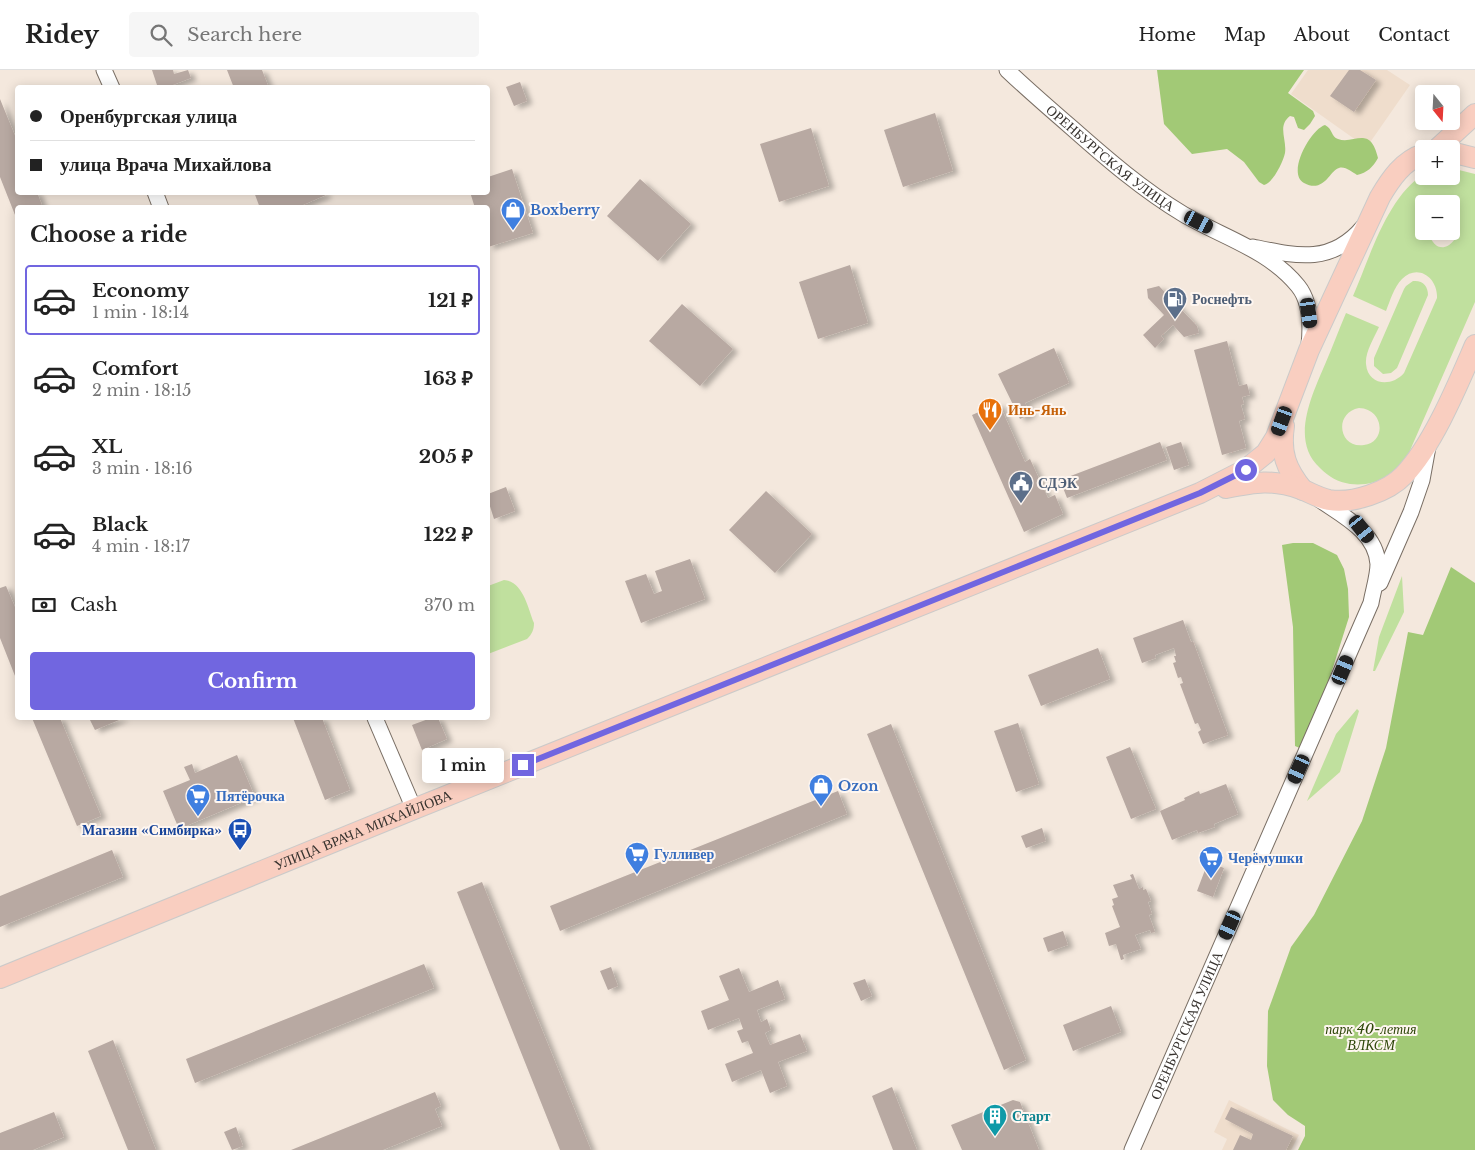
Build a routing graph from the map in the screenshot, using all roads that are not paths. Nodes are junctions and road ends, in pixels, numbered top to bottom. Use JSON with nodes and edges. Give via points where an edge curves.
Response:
{"nodes":[{"id":1,"x":104,"y":70,"type":"edge"},
{"id":2,"x":1007,"y":70,"type":"edge"},
{"id":3,"x":111,"y":85,"type":"edge"},
{"id":4,"x":1475,"y":114,"type":"edge"},
{"id":5,"x":1447,"y":140,"type":"edge"},
{"id":6,"x":1460,"y":154,"type":"edge"},
{"id":7,"x":1475,"y":158,"type":"edge"},
{"id":8,"x":1415,"y":159,"type":"edge"},
{"id":9,"x":1368,"y":221,"type":"junction"},
{"id":10,"x":1245,"y":245,"type":"junction"},
{"id":11,"x":1475,"y":345,"type":"edge"},
{"id":12,"x":1309,"y":350,"type":"junction"},
{"id":13,"x":1288,"y":404,"type":"junction"},
{"id":14,"x":1430,"y":438,"type":"junction"},
{"id":15,"x":1200,"y":493,"type":"junction"},
{"id":16,"x":1310,"y":494,"type":"junction"},
{"id":17,"x":1371,"y":603,"type":"junction"},
{"id":18,"x":376,"y":720,"type":"edge"},
{"id":19,"x":414,"y":809,"type":"junction"},
{"id":20,"x":0,"y":978,"type":"edge"},
{"id":21,"x":1132,"y":1150,"type":"edge"}],
"edges":[{"from":1,"to":3,"type":"street"},
{"from":2,"to":10,"type":"street","name":"ОРЕНБУРГСКАЯ УЛИЦА","via":[[1144,188],[1184,215]]},
{"from":4,"to":5,"type":"main road"},
{"from":6,"to":7,"type":"main road"},
{"from":8,"to":9,"type":"main road","via":[[1390,180]]},
{"from":9,"to":10,"type":"street","via":[[1356,236],[1320,255],[1290,255]]},
{"from":9,"to":12,"type":"main road"},
{"from":10,"to":12,"type":"street","name":"ОРЕНБУРГСКАЯ УЛИЦА","via":[[1282,269],[1299,287],[1309,313]]},
{"from":11,"to":14,"type":"main road"},
{"from":12,"to":13,"type":"main road","name":"ОРЕНБУРГСКАЯ УЛИЦА"},
{"from":13,"to":15,"type":"main road","name":"ОРЕНБУРГСКАЯ УЛИЦА","via":[[1276,437],[1266,453],[1246,470]]},
{"from":13,"to":16,"type":"main road","via":[[1283,451],[1293,478]]},
{"from":14,"to":16,"type":"main road","via":[[1403,476],[1389,487],[1346,500],[1332,501]]},
{"from":14,"to":17,"type":"street","via":[[1422,480],[1411,512]]},
{"from":15,"to":16,"type":"main road","name":"ОРЕНБУРГСКАЯ УЛИЦА","via":[[1254,482],[1275,482]]},
{"from":15,"to":19,"type":"main road","name":"УЛИЦА ВРАЧА МИХАЙЛОВА"},
{"from":16,"to":17,"type":"street","name":"ОРЕНБУРГСКАЯ УЛИЦА","via":[[1362,529],[1373,544],[1378,566]]},
{"from":17,"to":21,"type":"street","name":"ОРЕНБУРГСКАЯ УЛИЦА"},
{"from":18,"to":19,"type":"street"},
{"from":19,"to":20,"type":"main road","name":"УЛИЦА ВРАЧА МИХАЙЛОВА"}]}
